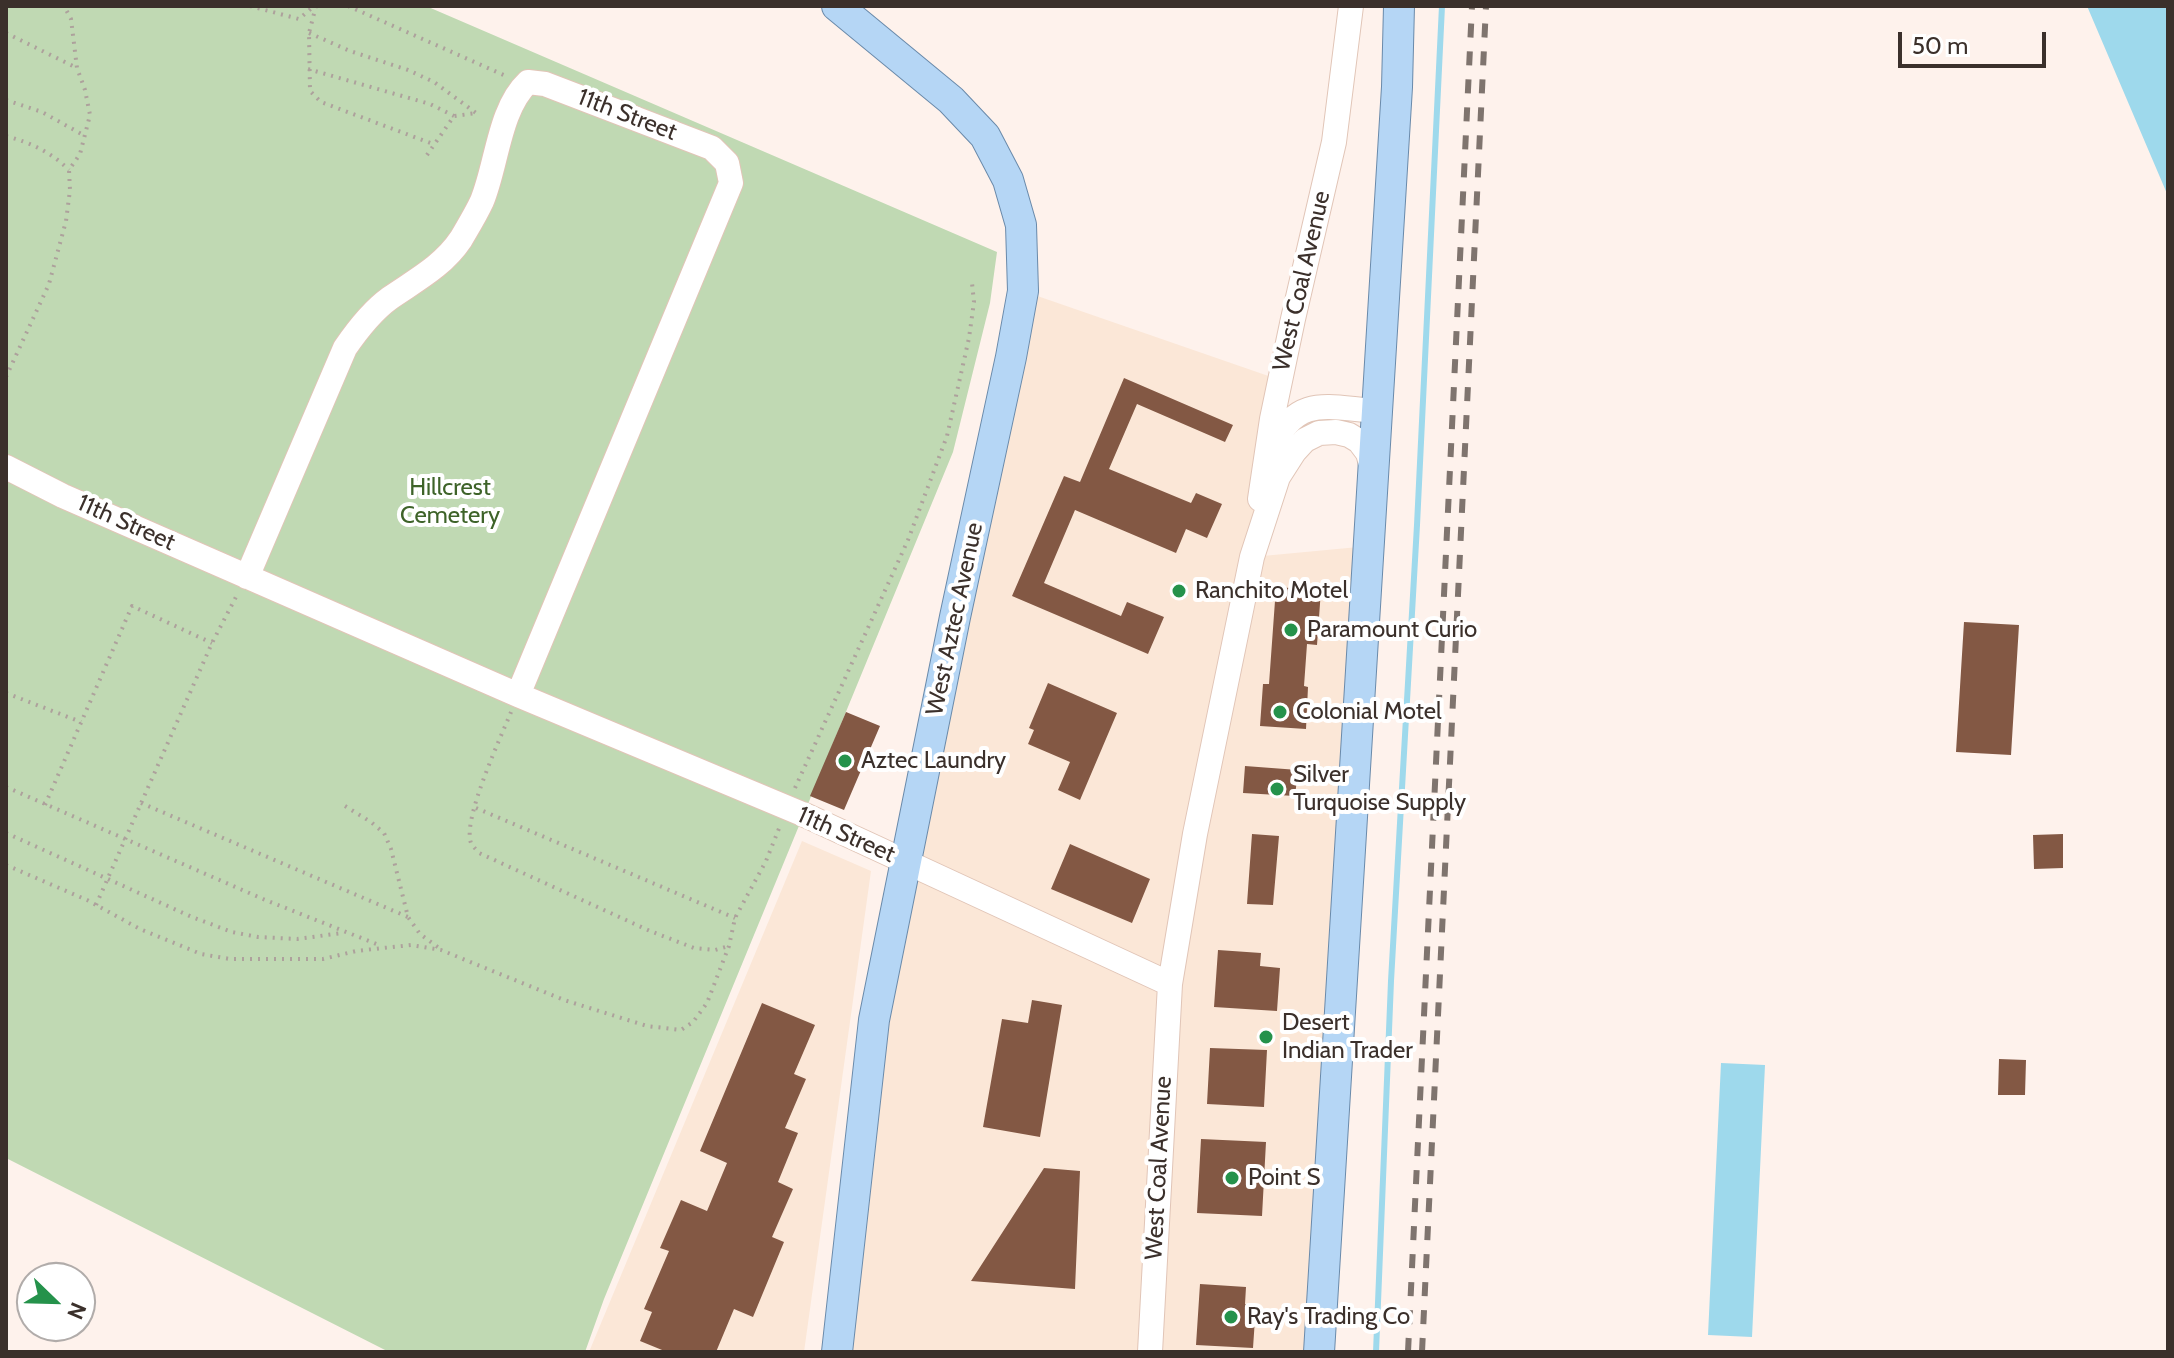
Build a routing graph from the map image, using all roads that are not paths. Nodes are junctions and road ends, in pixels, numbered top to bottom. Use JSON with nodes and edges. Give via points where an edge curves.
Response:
{"nodes":[{"id":1,"x":837,"y":6,"type":"edge"},
{"id":2,"x":1351,"y":6,"type":"edge"},
{"id":3,"x":1399,"y":6,"type":"edge"},
{"id":4,"x":1377,"y":411,"type":"junction"},
{"id":5,"x":1267,"y":457,"type":"junction"},
{"id":6,"x":6,"y":467,"type":"edge"},
{"id":7,"x":1373,"y":474,"type":"junction"},
{"id":8,"x":1252,"y":557,"type":"junction"},
{"id":9,"x":247,"y":577,"type":"junction"},
{"id":10,"x":518,"y":695,"type":"junction"},
{"id":11,"x":906,"y":861,"type":"junction"},
{"id":12,"x":1170,"y":984,"type":"junction"},
{"id":13,"x":837,"y":1352,"type":"edge"},
{"id":14,"x":1150,"y":1352,"type":"edge"},
{"id":15,"x":1319,"y":1352,"type":"edge"}],
"edges":[{"from":1,"to":11,"type":"main road","name":"West Aztec Avenue","via":[[951,100],[985,136],[1008,180],[1021,225],[1023,291]]},
{"from":2,"to":5,"type":"street","name":"West Coal Avenue","via":[[1334,142]]},
{"from":3,"to":4,"type":"main road"},
{"from":4,"to":5,"type":"street","via":[[1302,411],[1283,426]]},
{"from":4,"to":7,"type":"main road"},
{"from":5,"to":8,"type":"street","name":"West Coal Avenue"},
{"from":6,"to":9,"type":"street","name":"11th Street"},
{"from":7,"to":8,"type":"street","via":[[1368,453],[1349,435],[1319,433],[1305,440],[1278,477]]},
{"from":7,"to":15,"type":"main road"},
{"from":8,"to":12,"type":"street","name":"West Coal Avenue"},
{"from":9,"to":10,"type":"street","name":"11th Street"},
{"from":9,"to":10,"type":"street","name":"11th Street","via":[[345,348],[388,299],[431,272],[459,242],[482,201],[517,92],[528,82],[545,84],[712,148],[727,163],[731,183]]},
{"from":10,"to":11,"type":"street","name":"11th Street"},
{"from":11,"to":12,"type":"street","name":"11th Street"},
{"from":11,"to":13,"type":"main road","name":"West Aztec Avenue","via":[[874,1020]]},
{"from":12,"to":14,"type":"street","name":"West Coal Avenue"}]}
